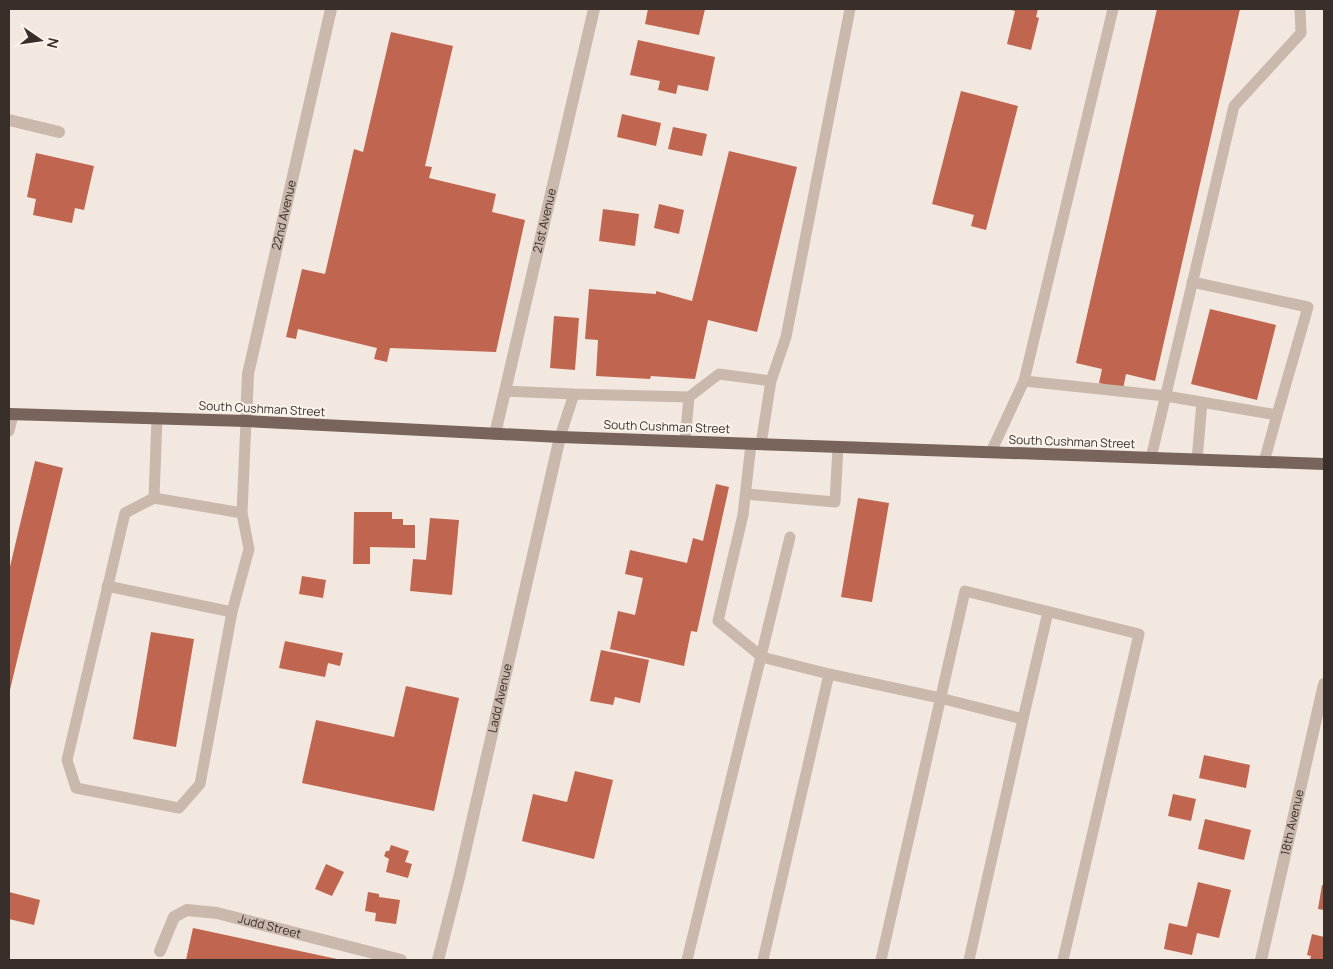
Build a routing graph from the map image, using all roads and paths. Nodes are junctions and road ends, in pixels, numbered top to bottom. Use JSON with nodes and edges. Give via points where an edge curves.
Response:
{"nodes":[{"id":1,"x":331,"y":9,"type":"edge"},
{"id":2,"x":594,"y":9,"type":"edge"},
{"id":3,"x":850,"y":9,"type":"edge"},
{"id":4,"x":1114,"y":9,"type":"edge"},
{"id":5,"x":1300,"y":9,"type":"edge"},
{"id":6,"x":9,"y":120,"type":"edge"},
{"id":7,"x":59,"y":132,"type":"dead end"},
{"id":8,"x":1192,"y":282,"type":"junction"},
{"id":9,"x":771,"y":381,"type":"junction"},
{"id":10,"x":1024,"y":381,"type":"junction"},
{"id":11,"x":505,"y":391,"type":"junction"},
{"id":12,"x":574,"y":394,"type":"junction"},
{"id":13,"x":1166,"y":396,"type":"junction"},
{"id":14,"x":690,"y":397,"type":"junction"},
{"id":15,"x":1202,"y":402,"type":"junction"},
{"id":16,"x":11,"y":415,"type":"edge"},
{"id":17,"x":1277,"y":416,"type":"junction"},
{"id":18,"x":157,"y":418,"type":"junction"},
{"id":19,"x":246,"y":421,"type":"junction"},
{"id":20,"x":9,"y":431,"type":"edge"},
{"id":21,"x":495,"y":434,"type":"junction"},
{"id":22,"x":560,"y":437,"type":"junction"},
{"id":23,"x":685,"y":442,"type":"junction"},
{"id":24,"x":756,"y":444,"type":"junction"},
{"id":25,"x":838,"y":447,"type":"junction"},
{"id":26,"x":991,"y":452,"type":"junction"},
{"id":27,"x":1150,"y":458,"type":"junction"},
{"id":28,"x":1197,"y":460,"type":"junction"},
{"id":29,"x":1264,"y":462,"type":"junction"},
{"id":30,"x":1324,"y":464,"type":"edge"},
{"id":31,"x":746,"y":494,"type":"junction"},
{"id":32,"x":154,"y":498,"type":"junction"},
{"id":33,"x":242,"y":513,"type":"junction"},
{"id":34,"x":790,"y":537,"type":"dead end"},
{"id":35,"x":108,"y":586,"type":"junction"},
{"id":36,"x":232,"y":612,"type":"junction"},
{"id":37,"x":1048,"y":612,"type":"junction"},
{"id":38,"x":762,"y":656,"type":"junction"},
{"id":39,"x":829,"y":674,"type":"junction"},
{"id":40,"x":1324,"y":684,"type":"edge"},
{"id":41,"x":940,"y":698,"type":"junction"},
{"id":42,"x":1023,"y":719,"type":"junction"},
{"id":43,"x":160,"y":951,"type":"dead end"},
{"id":44,"x":401,"y":960,"type":"edge"},
{"id":45,"x":438,"y":960,"type":"edge"},
{"id":46,"x":687,"y":960,"type":"edge"},
{"id":47,"x":763,"y":960,"type":"edge"},
{"id":48,"x":881,"y":960,"type":"edge"},
{"id":49,"x":968,"y":960,"type":"edge"},
{"id":50,"x":1063,"y":960,"type":"edge"},
{"id":51,"x":1261,"y":960,"type":"edge"}],
"edges":[{"from":1,"to":19,"type":"street","name":"22nd Avenue","via":[[248,374]]},
{"from":2,"to":11,"type":"street","name":"21st Avenue"},
{"from":3,"to":9,"type":"lane","via":[[786,337]]},
{"from":4,"to":10,"type":"lane"},
{"from":5,"to":8,"type":"lane","via":[[1301,33],[1234,106]]},
{"from":6,"to":7,"type":"street"},
{"from":8,"to":13,"type":"lane"},
{"from":8,"to":17,"type":"lane","via":[[1308,307]]},
{"from":9,"to":14,"type":"lane","via":[[719,374]]},
{"from":9,"to":24,"type":"lane"},
{"from":10,"to":13,"type":"lane"},
{"from":10,"to":26,"type":"lane"},
{"from":11,"to":12,"type":"lane"},
{"from":11,"to":21,"type":"street","name":"21st Avenue"},
{"from":12,"to":14,"type":"lane"},
{"from":12,"to":22,"type":"lane"},
{"from":13,"to":15,"type":"lane"},
{"from":13,"to":27,"type":"lane"},
{"from":14,"to":23,"type":"lane"},
{"from":15,"to":17,"type":"lane"},
{"from":15,"to":28,"type":"lane"},
{"from":16,"to":18,"type":"main road","name":"South Cushman Street"},
{"from":16,"to":20,"type":"lane"},
{"from":17,"to":29,"type":"lane"},
{"from":18,"to":19,"type":"main road","name":"South Cushman Street"},
{"from":18,"to":32,"type":"lane"},
{"from":19,"to":21,"type":"main road","name":"South Cushman Street"},
{"from":19,"to":33,"type":"lane"},
{"from":21,"to":22,"type":"main road","name":"South Cushman Street"},
{"from":22,"to":23,"type":"main road","name":"South Cushman Street"},
{"from":22,"to":45,"type":"street","name":"Ladd Avenue","via":[[460,878]]},
{"from":23,"to":24,"type":"main road","name":"South Cushman Street"},
{"from":24,"to":25,"type":"main road","name":"South Cushman Street"},
{"from":24,"to":31,"type":"lane"},
{"from":25,"to":26,"type":"main road","name":"South Cushman Street"},
{"from":25,"to":31,"type":"lane","via":[[835,502]]},
{"from":26,"to":27,"type":"main road","name":"South Cushman Street"},
{"from":27,"to":28,"type":"main road","name":"South Cushman Street"},
{"from":28,"to":29,"type":"main road","name":"South Cushman Street"},
{"from":29,"to":30,"type":"main road","name":"South Cushman Street"},
{"from":31,"to":38,"type":"lane","via":[[718,621]]},
{"from":32,"to":33,"type":"lane"},
{"from":32,"to":35,"type":"lane","via":[[125,513]]},
{"from":33,"to":36,"type":"lane","via":[[249,549]]},
{"from":34,"to":38,"type":"lane"},
{"from":35,"to":36,"type":"lane"},
{"from":35,"to":36,"type":"lane","via":[[66,760],[76,788],[180,808],[200,784]]},
{"from":37,"to":41,"type":"lane","via":[[965,591]]},
{"from":37,"to":42,"type":"lane"},
{"from":37,"to":50,"type":"lane","via":[[1139,634]]},
{"from":38,"to":39,"type":"lane"},
{"from":38,"to":46,"type":"lane"},
{"from":39,"to":41,"type":"lane"},
{"from":39,"to":47,"type":"lane"},
{"from":40,"to":51,"type":"street","name":"18th Avenue"},
{"from":41,"to":42,"type":"lane"},
{"from":41,"to":48,"type":"lane"},
{"from":42,"to":49,"type":"lane"},
{"from":43,"to":44,"type":"street","name":"Judd Street","via":[[174,917],[188,910],[217,913]]}]}
